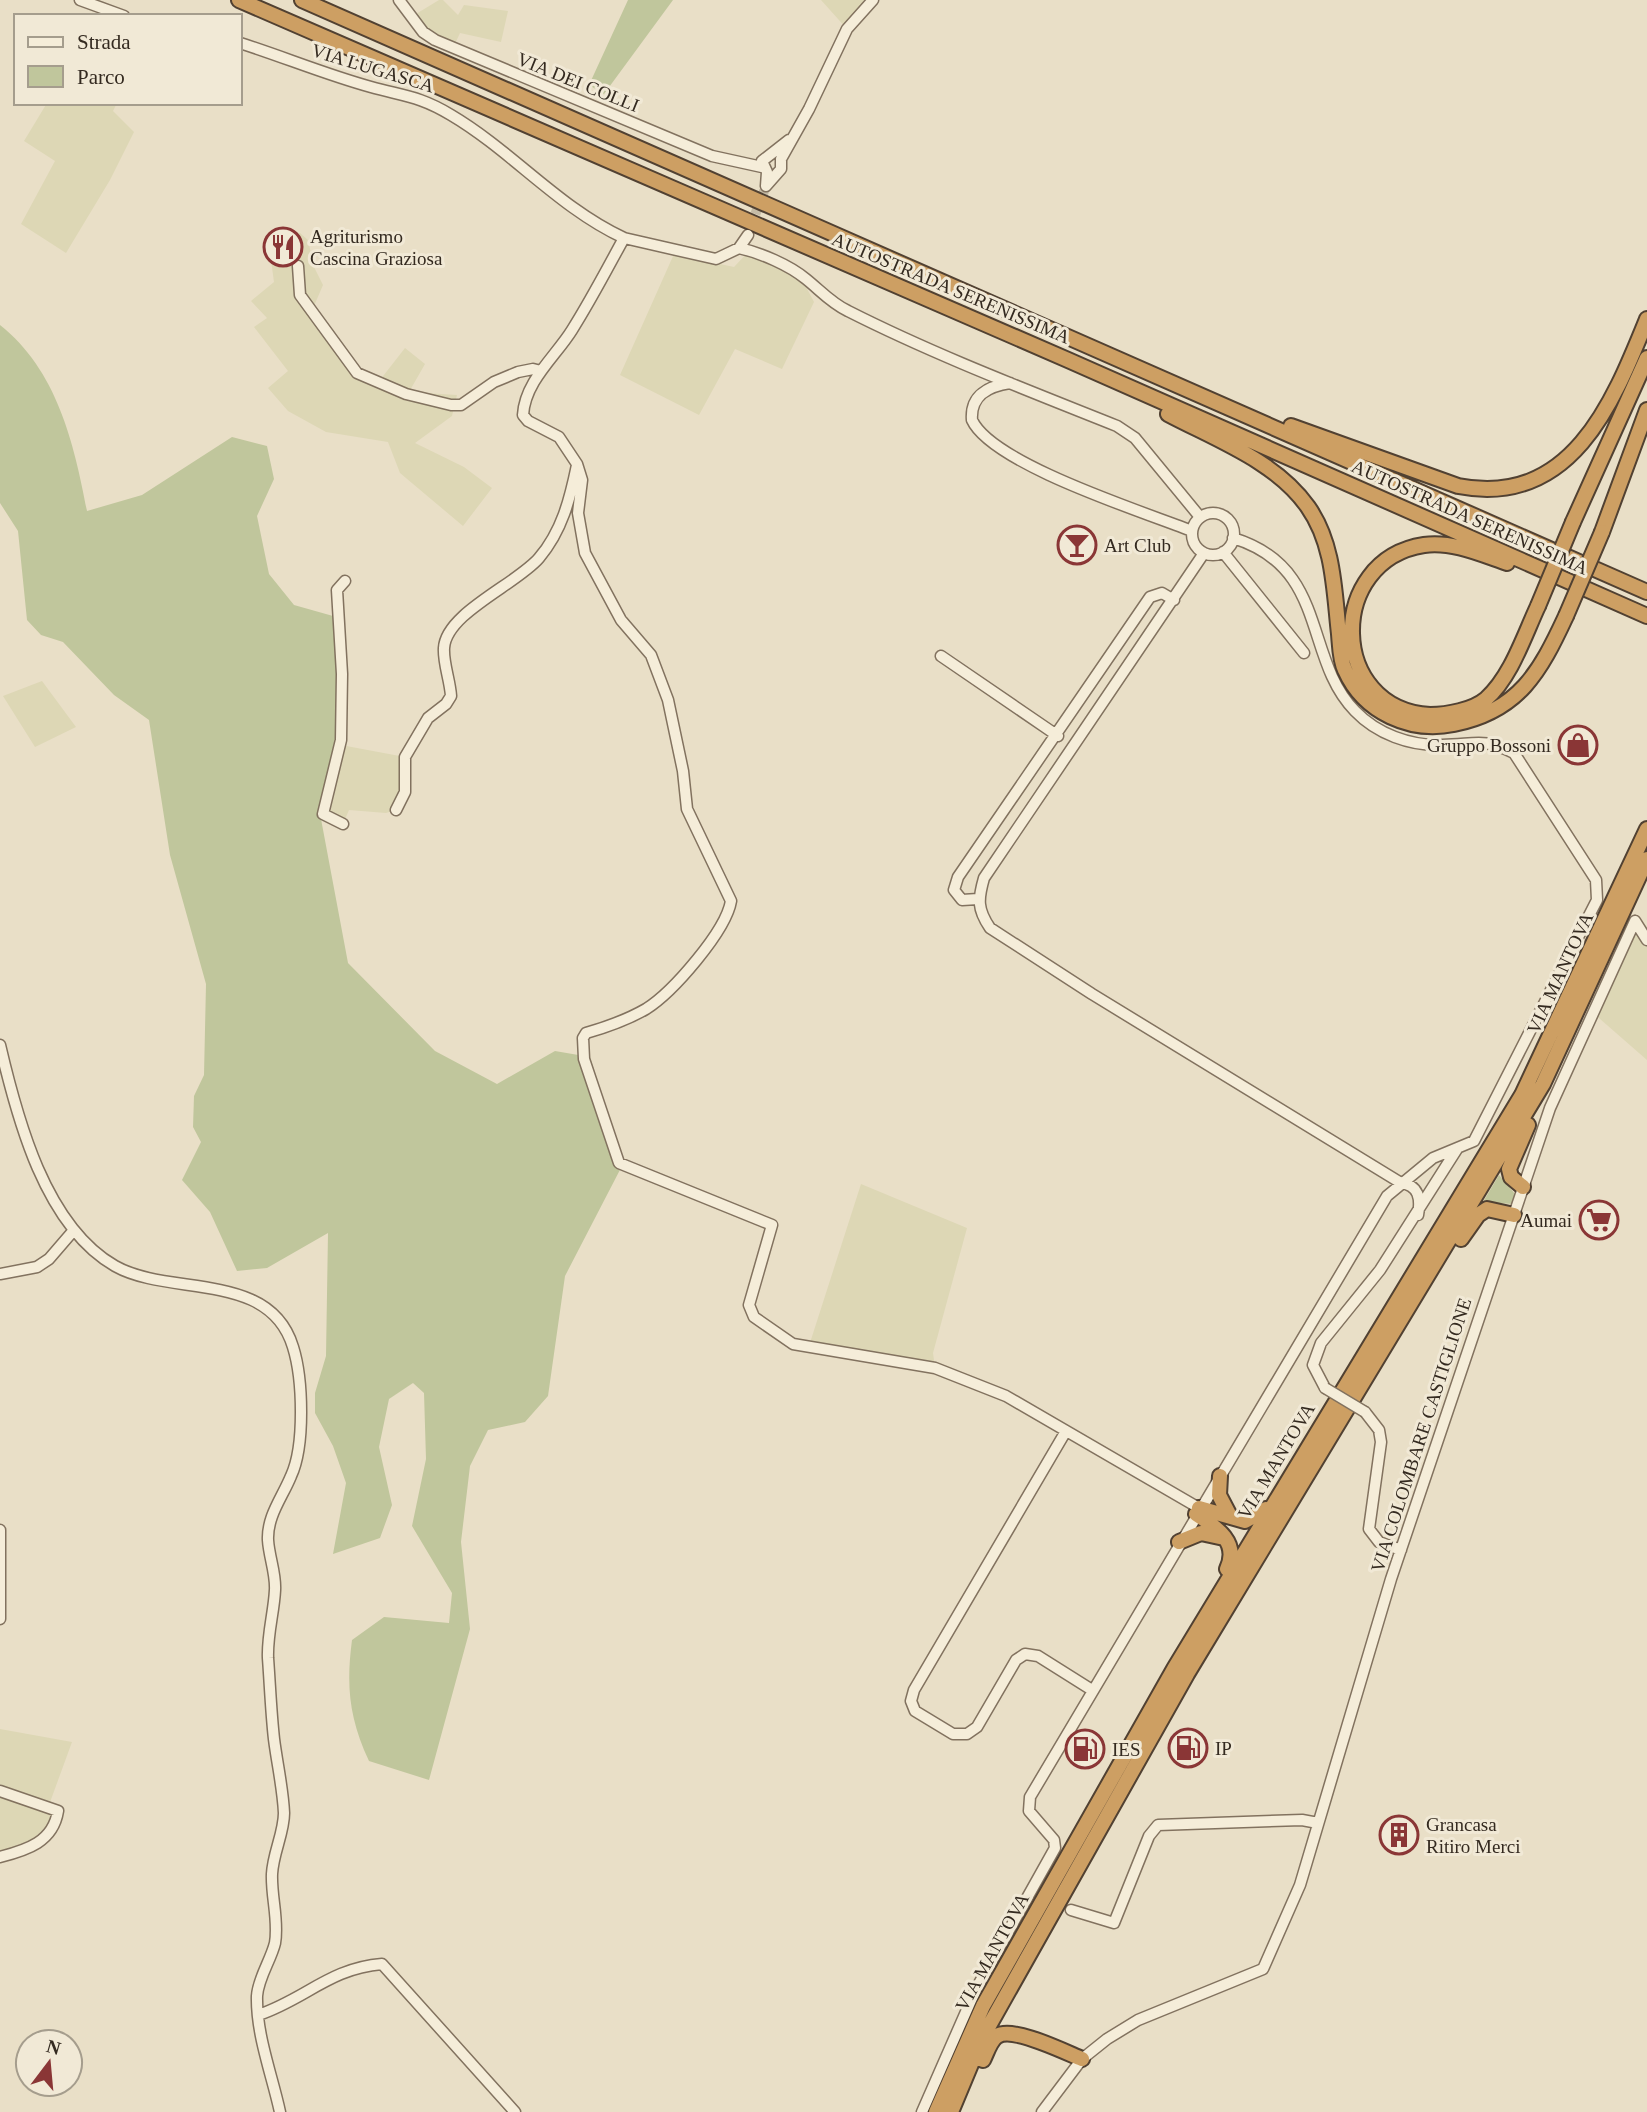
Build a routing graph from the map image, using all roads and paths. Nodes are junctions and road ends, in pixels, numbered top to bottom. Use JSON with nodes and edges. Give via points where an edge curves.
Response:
{"nodes":[{"id":1,"x":80,"y":0,"type":"edge"},
{"id":2,"x":239,"y":0,"type":"edge"},
{"id":3,"x":302,"y":0,"type":"edge"},
{"id":4,"x":399,"y":0,"type":"edge"},
{"id":5,"x":873,"y":0,"type":"edge"},
{"id":6,"x":118,"y":14,"type":"edge"},
{"id":7,"x":242,"y":44,"type":"edge"},
{"id":8,"x":748,"y":234,"type":"tunnel mouth"},
{"id":9,"x":624,"y":238,"type":"junction"},
{"id":10,"x":739,"y":248,"type":"junction"},
{"id":11,"x":298,"y":265,"type":"dead end"},
{"id":12,"x":1647,"y":319,"type":"edge"},
{"id":13,"x":1647,"y":358,"type":"edge"},
{"id":14,"x":1068,"y":360,"type":"junction"},
{"id":15,"x":541,"y":371,"type":"junction"},
{"id":16,"x":1011,"y":383,"type":"junction"},
{"id":17,"x":1195,"y":393,"type":"junction"},
{"id":18,"x":1647,"y":410,"type":"edge"},
{"id":19,"x":577,"y":464,"type":"junction"},
{"id":20,"x":1200,"y":517,"type":"junction"},
{"id":21,"x":1192,"y":531,"type":"junction"},
{"id":22,"x":1233,"y":538,"type":"junction"},
{"id":23,"x":1223,"y":552,"type":"junction"},
{"id":24,"x":1204,"y":553,"type":"junction"},
{"id":25,"x":345,"y":581,"type":"dead end"},
{"id":26,"x":1593,"y":592,"type":"junction"},
{"id":27,"x":1647,"y":592,"type":"edge"},
{"id":28,"x":1174,"y":600,"type":"junction"},
{"id":29,"x":1647,"y":616,"type":"edge"},
{"id":30,"x":1304,"y":653,"type":"dead end"},
{"id":31,"x":940,"y":656,"type":"dead end"},
{"id":32,"x":1058,"y":736,"type":"junction"},
{"id":33,"x":396,"y":810,"type":"dead end"},
{"id":34,"x":342,"y":824,"type":"dead end"},
{"id":35,"x":1647,"y":829,"type":"edge"},
{"id":36,"x":1647,"y":859,"type":"edge"},
{"id":37,"x":978,"y":899,"type":"junction"},
{"id":38,"x":1647,"y":940,"type":"edge"},
{"id":39,"x":0,"y":1045,"type":"edge"},
{"id":40,"x":1543,"y":1084,"type":"junction"},
{"id":41,"x":1457,"y":1148,"type":"junction"},
{"id":42,"x":1438,"y":1156,"type":"junction"},
{"id":43,"x":1401,"y":1182,"type":"junction"},
{"id":44,"x":1437,"y":1183,"type":"junction"},
{"id":45,"x":1523,"y":1187,"type":"junction"},
{"id":46,"x":1418,"y":1215,"type":"junction"},
{"id":47,"x":1514,"y":1215,"type":"junction"},
{"id":48,"x":74,"y":1230,"type":"junction"},
{"id":49,"x":0,"y":1273,"type":"edge"},
{"id":50,"x":1428,"y":1277,"type":"junction"},
{"id":51,"x":1066,"y":1431,"type":"junction"},
{"id":52,"x":1220,"y":1476,"type":"junction"},
{"id":53,"x":1274,"y":1500,"type":"junction"},
{"id":54,"x":1198,"y":1511,"type":"junction"},
{"id":55,"x":1230,"y":1516,"type":"junction"},
{"id":56,"x":0,"y":1530,"type":"edge"},
{"id":57,"x":1226,"y":1538,"type":"junction"},
{"id":58,"x":1179,"y":1542,"type":"junction"},
{"id":59,"x":1401,"y":1550,"type":"junction"},
{"id":60,"x":1215,"y":1602,"type":"junction"},
{"id":61,"x":0,"y":1619,"type":"edge"},
{"id":62,"x":1092,"y":1690,"type":"junction"},
{"id":63,"x":0,"y":1791,"type":"edge"},
{"id":64,"x":1318,"y":1823,"type":"junction"},
{"id":65,"x":0,"y":1857,"type":"edge"},
{"id":66,"x":1071,"y":1910,"type":"dead end"},
{"id":67,"x":1015,"y":1980,"type":"junction"},
{"id":68,"x":258,"y":2015,"type":"junction"},
{"id":69,"x":1019,"y":2034,"type":"junction"},
{"id":70,"x":1082,"y":2059,"type":"junction"},
{"id":71,"x":280,"y":2112,"type":"edge"},
{"id":72,"x":515,"y":2112,"type":"edge"},
{"id":73,"x":922,"y":2112,"type":"edge"},
{"id":74,"x":936,"y":2112,"type":"edge"},
{"id":75,"x":951,"y":2112,"type":"edge"},
{"id":76,"x":1042,"y":2112,"type":"edge"}],
"edges":[{"from":1,"to":6,"type":"street"},
{"from":2,"to":14,"type":"highway","name":"AUTOSTRADA SERENISSIMA"},
{"from":3,"to":17,"type":"highway","name":"AUTOSTRADA SERENISSIMA"},
{"from":4,"to":5,"type":"street","name":"VIA DEI COLLI","via":[[423,32],[435,40],[712,156],[770,164],[809,109],[847,29]]},
{"from":7,"to":9,"type":"street","name":"VIA LUGASCA","via":[[374,88],[421,98],[497,144],[601,228]]},
{"from":8,"to":10,"type":"street"},
{"from":9,"to":10,"type":"street","name":"VIA LUGASCA","via":[[716,259]]},
{"from":9,"to":15,"type":"street","via":[[572,331]]},
{"from":10,"to":16,"type":"street","via":[[806,279],[820,294],[853,314]]},
{"from":11,"to":15,"type":"street","via":[[300,295],[358,373],[406,394],[461,405],[494,382],[518,372]]},
{"from":12,"to":17,"type":"highway","via":[[1605,414],[1581,447],[1547,472],[1500,487],[1458,486]]},
{"from":13,"to":26,"type":"highway","bridge":true,"via":[[1573,522],[1538,606],[1500,683],[1485,700],[1444,715],[1419,714],[1390,704],[1369,686],[1355,661],[1352,621],[1361,590],[1383,564],[1408,549],[1426,545],[1461,548]]},
{"from":14,"to":18,"type":"highway","bridge":true,"via":[[1244,454],[1292,488],[1318,524],[1326,544],[1344,669],[1360,693],[1382,713],[1410,726],[1439,727],[1475,720],[1517,697],[1532,680],[1549,654],[1602,532]]},
{"from":14,"to":26,"type":"highway","name":"AUTOSTRADA SERENISSIMA"},
{"from":15,"to":19,"type":"street","via":[[523,415],[559,437]]},
{"from":16,"to":20,"type":"street","via":[[1117,426],[1135,438]]},
{"from":16,"to":21,"type":"street","via":[[989,388],[975,400],[972,420],[985,438],[1037,469]]},
{"from":17,"to":27,"type":"highway","name":"AUTOSTRADA SERENISSIMA"},
{"from":19,"to":33,"type":"street","via":[[568,506],[540,557],[449,631],[443,647],[452,696],[428,718],[405,757],[405,792]]},
{"from":19,"to":51,"type":"street","via":[[582,480],[578,513],[586,553],[621,620],[651,655],[668,700],[687,809],[731,901],[729,916],[661,997],[646,1009],[583,1038],[584,1059],[605,1115],[614,1156],[619,1163],[772,1225],[749,1305],[754,1317],[793,1344],[935,1368],[1006,1396]]},
{"from":20,"to":21,"type":"street"},
{"from":20,"to":22,"type":"street","via":[[1214,513],[1227,519]]},
{"from":21,"to":24,"type":"street","via":[[1194,544]]},
{"from":22,"to":23,"type":"street"},
{"from":22,"to":41,"type":"street","via":[[1266,553],[1297,587],[1313,616],[1337,686],[1354,710],[1381,731],[1411,742],[1443,746],[1493,742],[1514,753],[1596,880],[1597,900],[1474,1141]]},
{"from":23,"to":24,"type":"street"},
{"from":23,"to":30,"type":"street"},
{"from":24,"to":28,"type":"street"},
{"from":25,"to":34,"type":"street","via":[[337,590],[341,740],[323,814]]},
{"from":26,"to":29,"type":"highway","name":"AUTOSTRADA SERENISSIMA"},
{"from":28,"to":32,"type":"street","via":[[1161,593],[1150,597]]},
{"from":28,"to":37,"type":"street","via":[[984,878]]},
{"from":31,"to":32,"type":"street"},
{"from":32,"to":37,"type":"street","via":[[958,877],[954,890],[962,900]]},
{"from":35,"to":53,"type":"highway","name":"VIA MANTOVA","via":[[1522,1094]]},
{"from":36,"to":40,"type":"highway","name":"VIA MANTOVA"},
{"from":37,"to":43,"type":"street","via":[[990,928]]},
{"from":38,"to":45,"type":"street","name":"VIA COLOMBARE CASTIGLIONE","via":[[1635,920],[1550,1108]]},
{"from":39,"to":48,"type":"street","via":[[12,1097],[52,1198]]},
{"from":40,"to":45,"type":"highway","via":[[1509,1169]]},
{"from":40,"to":50,"type":"highway","name":"VIA MANTOVA"},
{"from":41,"to":42,"type":"street"},
{"from":41,"to":44,"type":"street"},
{"from":42,"to":43,"type":"street"},
{"from":42,"to":44,"type":"street"},
{"from":43,"to":46,"type":"street","via":[[1414,1187],[1419,1195]]},
{"from":43,"to":52,"type":"street","via":[[1382,1203]]},
{"from":44,"to":46,"type":"street"},
{"from":45,"to":47,"type":"street","name":"VIA COLOMBARE CASTIGLIONE"},
{"from":46,"to":59,"type":"street","bridge":true,"via":[[1321,1343],[1314,1365],[1325,1388],[1365,1412],[1379,1430],[1369,1529],[1378,1542]]},
{"from":47,"to":50,"type":"highway","via":[[1496,1209],[1478,1215]]},
{"from":47,"to":59,"type":"street","name":"VIA COLOMBARE CASTIGLIONE"},
{"from":48,"to":49,"type":"street","via":[[37,1267]]},
{"from":48,"to":68,"type":"street","via":[[114,1265],[132,1274],[251,1299],[286,1330],[293,1345],[299,1372],[298,1450],[293,1474],[270,1520],[268,1539],[275,1587],[268,1652],[284,1816],[272,1876],[275,1944],[257,1992]]},
{"from":50,"to":67,"type":"highway","name":"VIA MANTOVA","via":[[1186,1674]]},
{"from":51,"to":54,"type":"street"},
{"from":51,"to":62,"type":"street","via":[[911,1701],[915,1711],[953,1734],[967,1734],[977,1727],[1016,1660],[1025,1654],[1038,1656]]},
{"from":52,"to":54,"type":"street"},
{"from":52,"to":55,"type":"highway","via":[[1219,1495]]},
{"from":53,"to":55,"type":"highway","via":[[1251,1520]]},
{"from":53,"to":60,"type":"highway","name":"VIA MANTOVA"},
{"from":54,"to":55,"type":"highway"},
{"from":54,"to":57,"type":"highway"},
{"from":54,"to":58,"type":"street"},
{"from":56,"to":61,"type":"street"},
{"from":57,"to":58,"type":"highway","via":[[1201,1533]]},
{"from":57,"to":60,"type":"highway","via":[[1233,1552],[1215,1591]]},
{"from":58,"to":62,"type":"street"},
{"from":59,"to":64,"type":"street","name":"VIA COLOMBARE CASTIGLIONE"},
{"from":60,"to":74,"type":"highway","name":"VIA MANTOVA","via":[[983,2006]]},
{"from":62,"to":73,"type":"street","via":[[1028,1801],[1029,1811],[1054,1840],[1055,1848],[976,1989]]},
{"from":63,"to":65,"type":"street","via":[[58,1811],[56,1825],[44,1839]]},
{"from":64,"to":66,"type":"street","via":[[1302,1819],[1158,1825],[1149,1836],[1114,1923]]},
{"from":64,"to":70,"type":"street","name":"VIA COLOMBARE CASTIGLIONE","via":[[1293,1904],[1263,1969],[1138,2020]]},
{"from":67,"to":69,"type":"highway","via":[[1004,2013]]},
{"from":67,"to":75,"type":"highway","name":"VIA MANTOVA","via":[[981,2040]]},
{"from":68,"to":71,"type":"street"},
{"from":68,"to":72,"type":"street","via":[[325,1979],[357,1966],[382,1964]]},
{"from":69,"to":70,"type":"highway"},
{"from":69,"to":75,"type":"highway","via":[[996,2036]]},
{"from":70,"to":76,"type":"street"}]}
